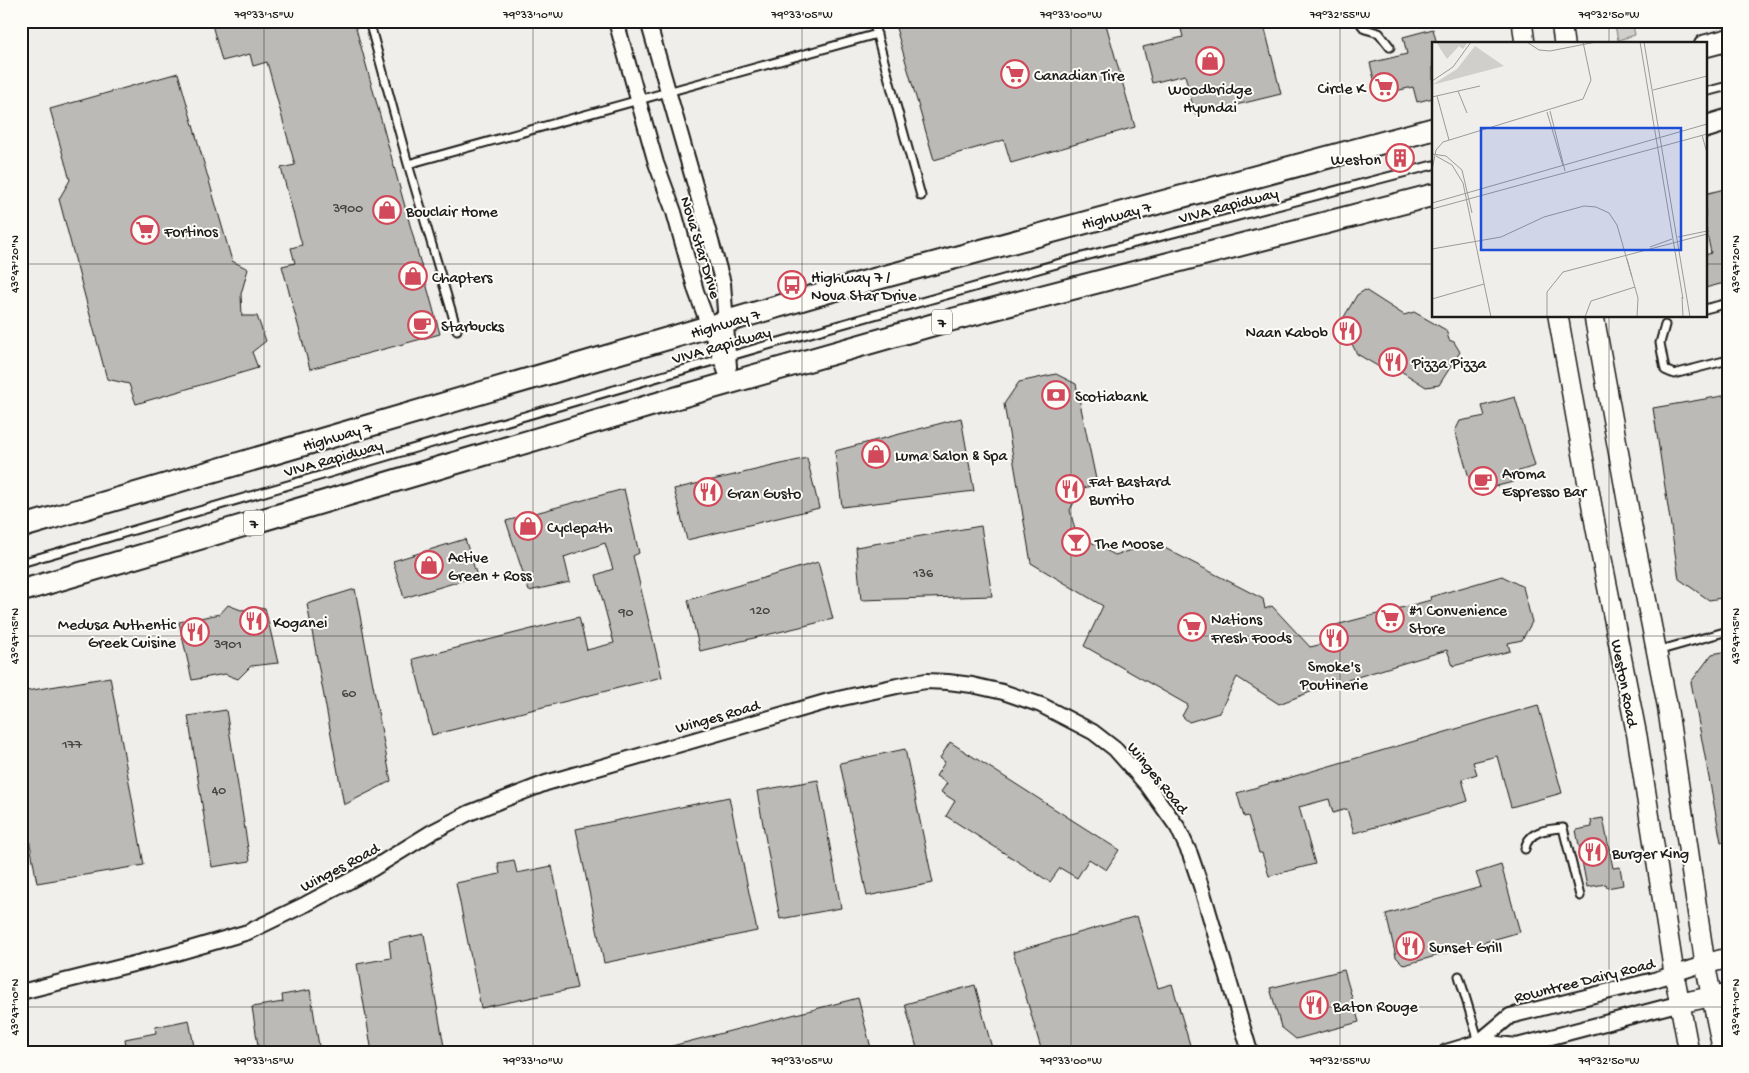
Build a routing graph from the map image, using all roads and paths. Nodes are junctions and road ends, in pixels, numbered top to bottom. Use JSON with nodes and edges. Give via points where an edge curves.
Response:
{"nodes":[{"id":1,"x":369,"y":21,"type":"edge"},
{"id":2,"x":616,"y":21,"type":"edge"},
{"id":3,"x":648,"y":21,"type":"edge"},
{"id":4,"x":873,"y":21,"type":"edge"},
{"id":5,"x":1362,"y":21,"type":"edge"},
{"id":6,"x":1522,"y":21,"type":"edge"},
{"id":7,"x":1561,"y":21,"type":"edge"},
{"id":8,"x":877,"y":34,"type":"junction"},
{"id":9,"x":1728,"y":40,"type":"edge"},
{"id":10,"x":1525,"y":42,"type":"edge"},
{"id":11,"x":1564,"y":42,"type":"edge"},
{"id":12,"x":1706,"y":46,"type":"edge"},
{"id":13,"x":1390,"y":47,"type":"dead end"},
{"id":14,"x":1728,"y":86,"type":"edge"},
{"id":15,"x":669,"y":92,"type":"junction"},
{"id":16,"x":1706,"y":92,"type":"edge"},
{"id":17,"x":639,"y":100,"type":"junction"},
{"id":18,"x":1728,"y":120,"type":"edge"},
{"id":19,"x":1706,"y":127,"type":"edge"},
{"id":20,"x":1432,"y":129,"type":"edge"},
{"id":21,"x":408,"y":164,"type":"junction"},
{"id":22,"x":1432,"y":165,"type":"edge"},
{"id":23,"x":1432,"y":195,"type":"edge"},
{"id":24,"x":921,"y":196,"type":"dead end"},
{"id":25,"x":1728,"y":303,"type":"edge"},
{"id":26,"x":1706,"y":309,"type":"edge"},
{"id":27,"x":1558,"y":318,"type":"edge"},
{"id":28,"x":1594,"y":318,"type":"edge"},
{"id":29,"x":718,"y":324,"type":"junction"},
{"id":30,"x":1665,"y":325,"type":"dead end"},
{"id":31,"x":456,"y":330,"type":"dead end"},
{"id":32,"x":725,"y":357,"type":"junction"},
{"id":33,"x":1728,"y":360,"type":"edge"},
{"id":34,"x":730,"y":383,"type":"junction"},
{"id":35,"x":21,"y":527,"type":"edge"},
{"id":36,"x":21,"y":562,"type":"edge"},
{"id":37,"x":21,"y":591,"type":"edge"},
{"id":38,"x":1728,"y":631,"type":"edge"},
{"id":39,"x":1656,"y":651,"type":"junction"},
{"id":40,"x":1525,"y":850,"type":"dead end"},
{"id":41,"x":1580,"y":896,"type":"dead end"},
{"id":42,"x":1728,"y":958,"type":"edge"},
{"id":43,"x":1705,"y":964,"type":"junction"},
{"id":44,"x":1674,"y":973,"type":"junction"},
{"id":45,"x":1459,"y":976,"type":"dead end"},
{"id":46,"x":21,"y":992,"type":"edge"},
{"id":47,"x":1720,"y":994,"type":"edge"},
{"id":48,"x":1680,"y":1003,"type":"junction"},
{"id":49,"x":1479,"y":1042,"type":"junction"},
{"id":50,"x":1250,"y":1052,"type":"edge"},
{"id":51,"x":1446,"y":1052,"type":"edge"},
{"id":52,"x":1689,"y":1052,"type":"edge"},
{"id":53,"x":1722,"y":1052,"type":"edge"}],
"edges":[{"from":1,"to":21,"type":"lane"},
{"from":2,"to":17,"type":"street","name":"Nova Star Drive"},
{"from":3,"to":15,"type":"street","name":"Nova Star Drive"},
{"from":4,"to":8,"type":"lane"},
{"from":5,"to":13,"type":"lane","via":[[1365,29],[1379,33]]},
{"from":6,"to":10,"type":"main road"},
{"from":7,"to":11,"type":"main road"},
{"from":8,"to":15,"type":"lane"},
{"from":8,"to":24,"type":"lane"},
{"from":9,"to":12,"type":"main road"},
{"from":14,"to":16,"type":"lane"},
{"from":15,"to":17,"type":"lane"},
{"from":15,"to":29,"type":"street","name":"Nova Star Drive","via":[[723,283]]},
{"from":17,"to":21,"type":"lane"},
{"from":17,"to":29,"type":"street","name":"Nova Star Drive","via":[[696,291]]},
{"from":18,"to":19,"type":"main road"},
{"from":20,"to":29,"type":"main road","name":"Highway 7","via":[[935,262]]},
{"from":21,"to":31,"type":"lane"},
{"from":22,"to":32,"type":"lane","name":"VIVA Rapidway","via":[[1078,258]]},
{"from":23,"to":34,"type":"main road","number":"7","via":[[944,322]]},
{"from":25,"to":26,"type":"lane"},
{"from":27,"to":44,"type":"main road","name":"Weston Road","via":[[1637,736]]},
{"from":28,"to":39,"type":"main road"},
{"from":29,"to":32,"type":"street","name":"Nova Star Drive"},
{"from":29,"to":35,"type":"main road","name":"Highway 7"},
{"from":30,"to":33,"type":"lane","via":[[1660,343],[1665,370],[1674,374]]},
{"from":32,"to":34,"type":"street","name":"Nova Star Drive"},
{"from":32,"to":36,"type":"lane","name":"VIVA Rapidway"},
{"from":34,"to":37,"type":"main road","number":"7"},
{"from":38,"to":39,"type":"lane"},
{"from":39,"to":43,"type":"main road","via":[[1667,704]]},
{"from":40,"to":41,"type":"lane","via":[[1530,837],[1550,828],[1563,828]]},
{"from":42,"to":43,"type":"main road"},
{"from":43,"to":44,"type":"street","name":"Rowntree Dairy Road"},
{"from":43,"to":47,"type":"main road"},
{"from":44,"to":48,"type":"main road","name":"Weston Road"},
{"from":44,"to":49,"type":"street","name":"Rowntree Dairy Road","via":[[1510,1016]]},
{"from":45,"to":49,"type":"lane"},
{"from":46,"to":50,"type":"street","name":"Winges Road","via":[[248,932],[372,869],[469,813],[546,783],[829,701],[926,681],[948,682],[972,684],[1041,705],[1093,732],[1115,750],[1148,786],[1178,828],[1190,854]]},
{"from":47,"to":48,"type":"main road"},
{"from":47,"to":53,"type":"main road"},
{"from":48,"to":49,"type":"street","name":"Rowntree Dairy Road","via":[[1517,1046]]},
{"from":48,"to":52,"type":"main road","name":"Weston Road"},
{"from":49,"to":51,"type":"street","name":"Rowntree Dairy Road"}]}
